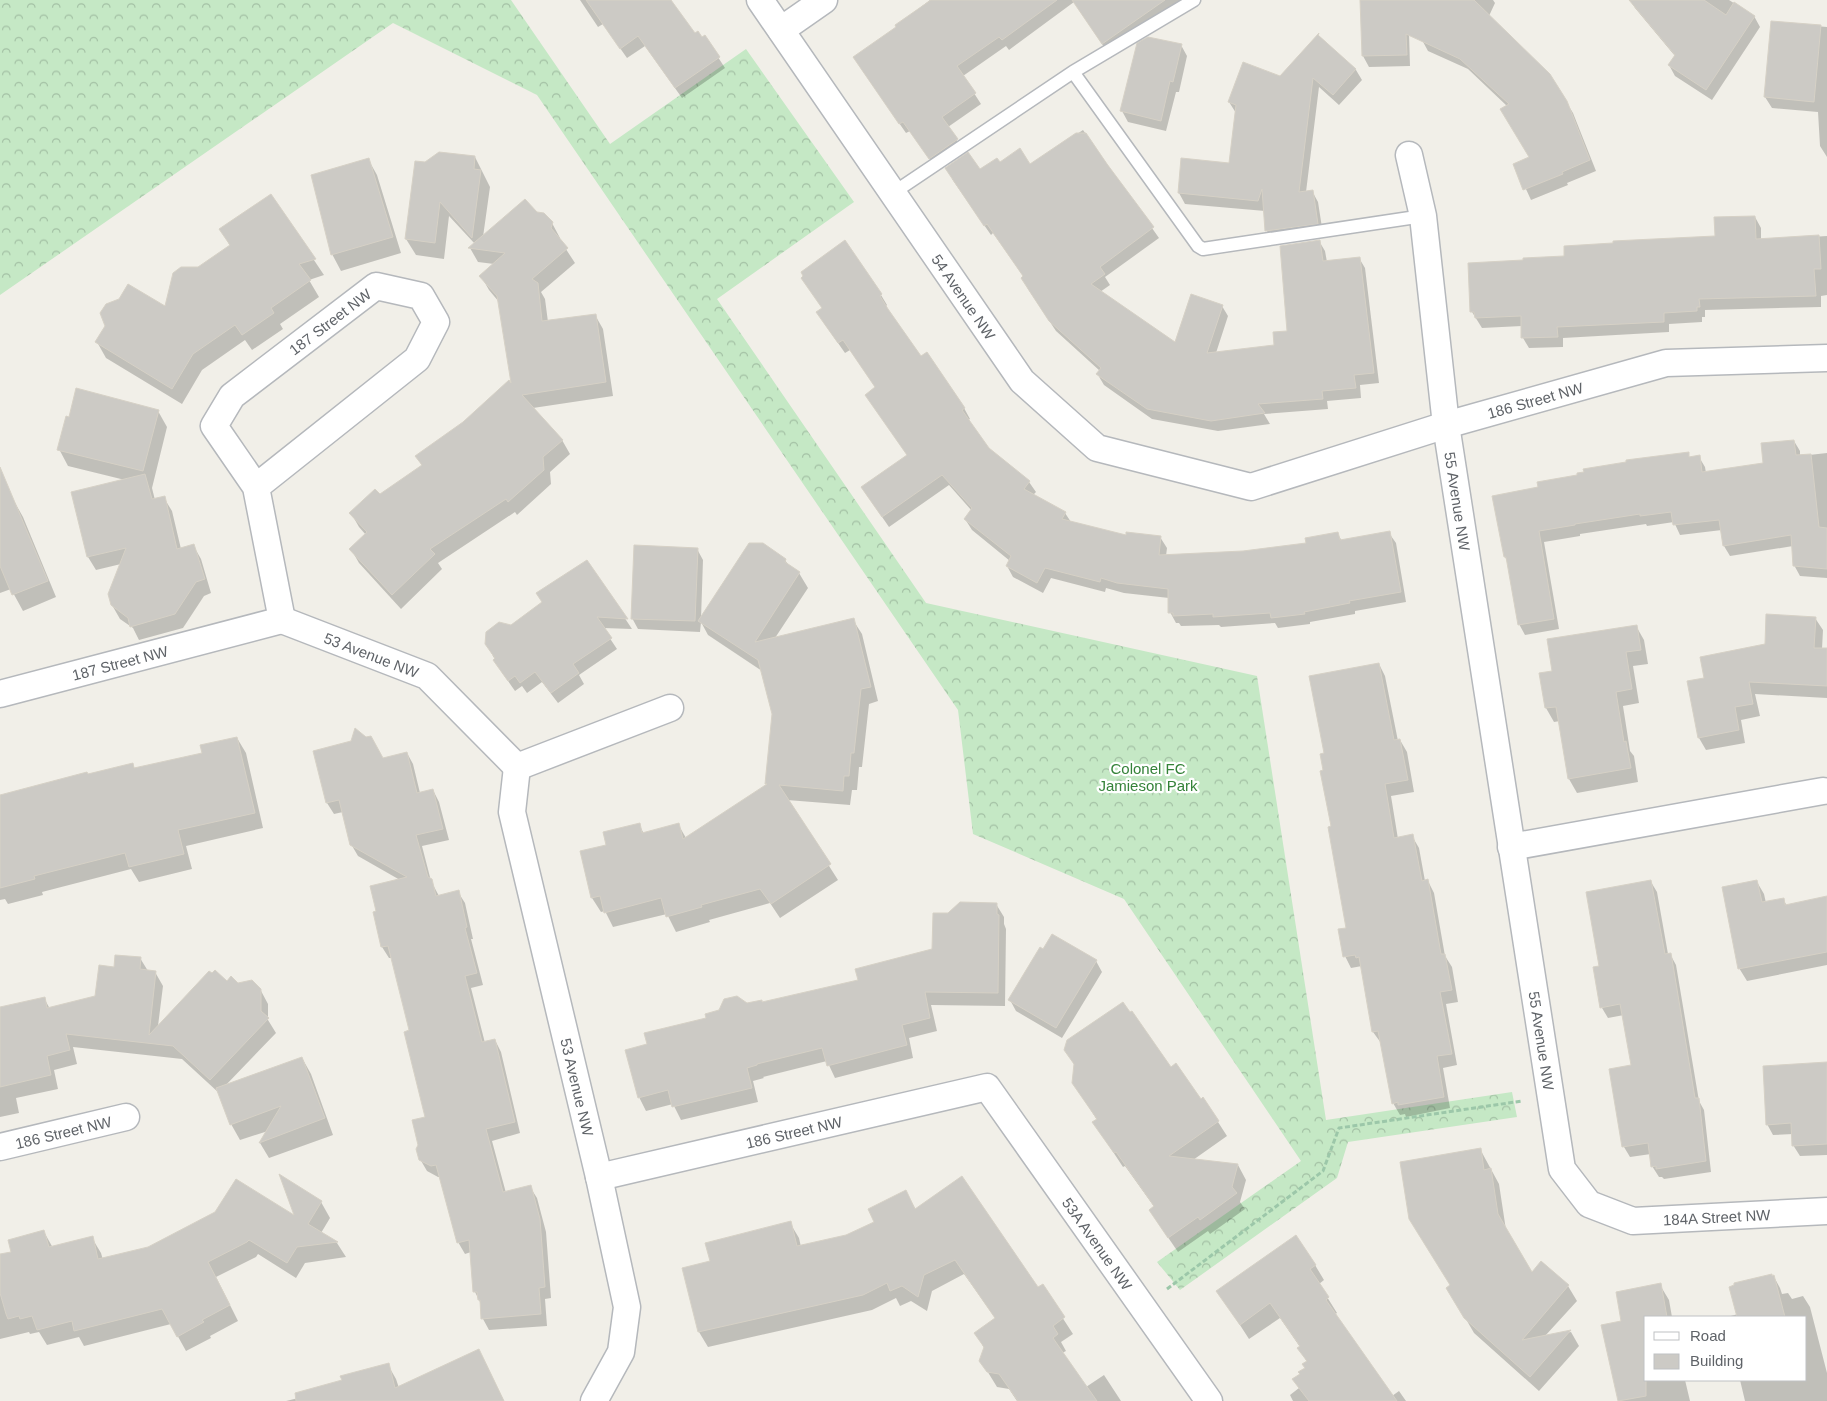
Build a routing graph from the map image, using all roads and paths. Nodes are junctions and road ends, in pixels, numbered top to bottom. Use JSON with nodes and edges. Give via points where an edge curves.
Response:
{"nodes":[{"id":1,"x":760,"y":0,"type":"edge"},
{"id":2,"x":824,"y":0,"type":"edge"},
{"id":3,"x":1194,"y":0,"type":"edge"},
{"id":4,"x":781,"y":30,"type":"junction"},
{"id":5,"x":1073,"y":72,"type":"junction"},
{"id":6,"x":1409,"y":154,"type":"dead end"},
{"id":7,"x":893,"y":193,"type":"junction"},
{"id":8,"x":1424,"y":216,"type":"junction"},
{"id":9,"x":1827,"y":358,"type":"edge"},
{"id":10,"x":1446,"y":425,"type":"junction"},
{"id":11,"x":256,"y":487,"type":"junction"},
{"id":12,"x":1251,"y":487,"type":"joint"},
{"id":13,"x":282,"y":620,"type":"junction"},
{"id":14,"x":0,"y":694,"type":"edge"},
{"id":15,"x":670,"y":708,"type":"dead end"},
{"id":16,"x":517,"y":767,"type":"junction"},
{"id":17,"x":1823,"y":792,"type":"dead end"},
{"id":18,"x":1511,"y":847,"type":"junction"},
{"id":19,"x":987,"y":1087,"type":"joint"},
{"id":20,"x":1551,"y":1096,"type":"junction"},
{"id":21,"x":126,"y":1117,"type":"dead end"},
{"id":22,"x":0,"y":1147,"type":"edge"},
{"id":23,"x":599,"y":1177,"type":"junction"},
{"id":24,"x":1827,"y":1211,"type":"edge"},
{"id":25,"x":1609,"y":1212,"type":"joint"},
{"id":26,"x":1143,"y":1307,"type":"junction"},
{"id":27,"x":594,"y":1401,"type":"edge"},
{"id":28,"x":1209,"y":1401,"type":"edge"}],
"edges":[{"from":1,"to":4,"type":"street","name":"54 Avenue NW"},
{"from":2,"to":4,"type":"street"},
{"from":3,"to":5,"type":"lane"},
{"from":4,"to":7,"type":"street","name":"54 Avenue NW"},
{"from":5,"to":7,"type":"lane"},
{"from":5,"to":8,"type":"lane","via":[[1203,249]]},
{"from":6,"to":8,"type":"street","name":"55 Avenue NW"},
{"from":7,"to":12,"type":"street","name":"54 Avenue NW","via":[[1022,381],[1097,448]]},
{"from":8,"to":10,"type":"street","name":"55 Avenue NW"},
{"from":9,"to":10,"type":"street","name":"186 Street NW","via":[[1666,363]]},
{"from":10,"to":12,"type":"street","name":"186 Street NW"},
{"from":10,"to":18,"type":"street","name":"55 Avenue NW"},
{"from":11,"to":11,"type":"street","name":"187 Street NW","via":[[417,359],[436,322],[421,296],[376,286],[232,396],[214,426]]},
{"from":11,"to":13,"type":"street","name":"187 Street NW"},
{"from":13,"to":14,"type":"street","name":"187 Street NW"},
{"from":13,"to":16,"type":"street","name":"53 Avenue NW","via":[[427,676]]},
{"from":15,"to":16,"type":"street"},
{"from":16,"to":23,"type":"street","name":"53 Avenue NW","via":[[512,812]]},
{"from":17,"to":18,"type":"street"},
{"from":18,"to":20,"type":"street","name":"55 Avenue NW"},
{"from":19,"to":23,"type":"street","name":"186 Street NW"},
{"from":19,"to":26,"type":"street","name":"53A Avenue NW"},
{"from":20,"to":25,"type":"street","name":"55 Avenue NW","via":[[1562,1169],[1589,1204]]},
{"from":20,"to":26,"type":"path","via":[[1340,1128],[1323,1171]]},
{"from":21,"to":22,"type":"street","name":"186 Street NW"},
{"from":23,"to":27,"type":"street","name":"53 Avenue NW","via":[[626,1307],[621,1352]]},
{"from":24,"to":25,"type":"street","name":"184A Street NW","via":[[1633,1220]]},
{"from":26,"to":28,"type":"street","name":"53A Avenue NW"}]}
